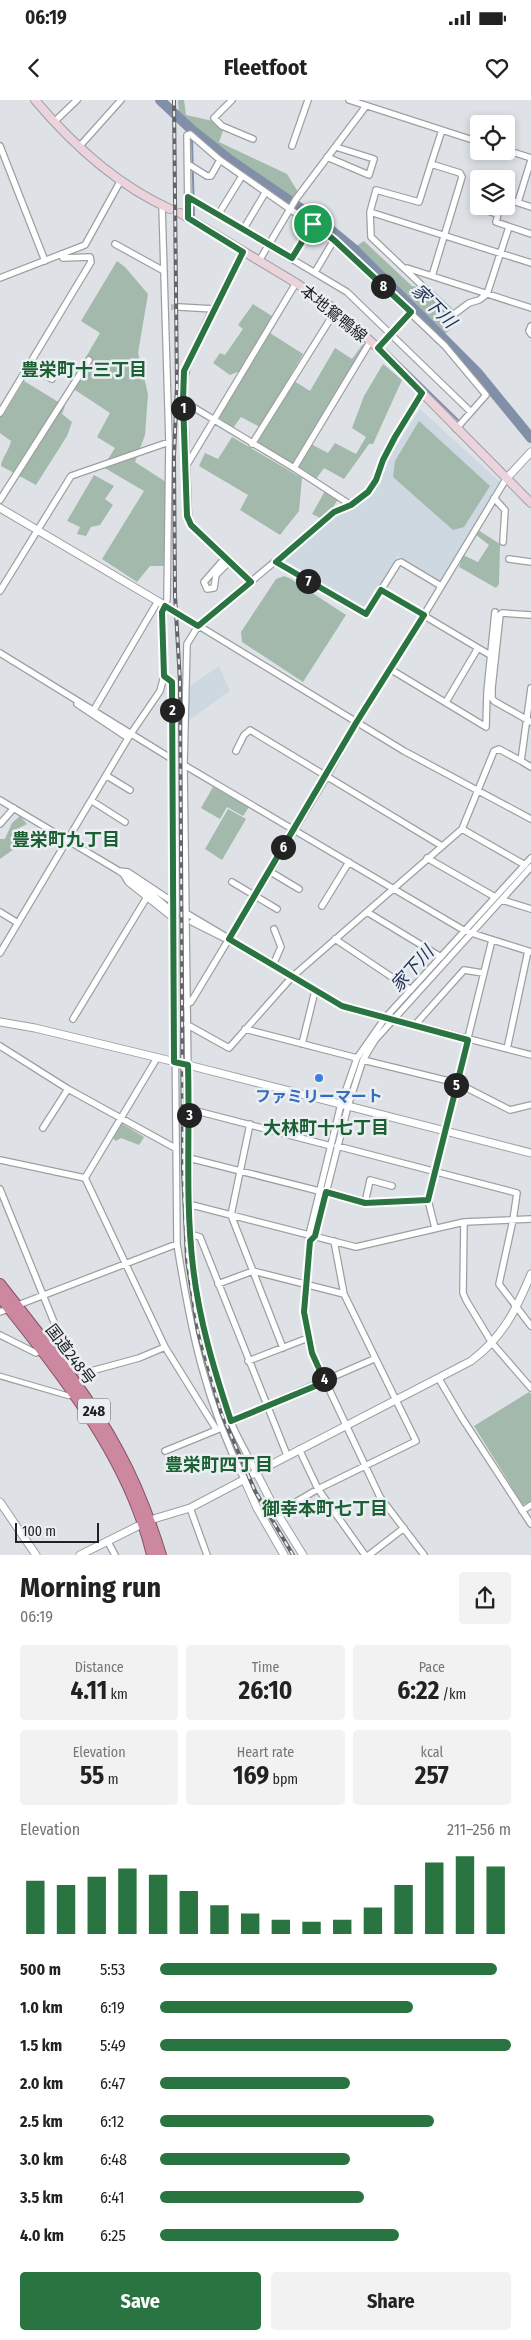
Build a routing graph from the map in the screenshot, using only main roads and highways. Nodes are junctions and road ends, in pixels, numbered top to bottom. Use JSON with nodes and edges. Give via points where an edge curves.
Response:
{"nodes":[{"id":1,"x":35,"y":100,"type":"edge"},
{"id":2,"x":170,"y":209,"type":"dead end"},
{"id":3,"x":180,"y":213,"type":"dead end"},
{"id":4,"x":531,"y":503,"type":"edge"},
{"id":5,"x":0,"y":1284,"type":"edge"},
{"id":6,"x":0,"y":1296,"type":"edge"},
{"id":7,"x":9,"y":1309,"type":"edge"},
{"id":8,"x":146,"y":1522,"type":"junction"},
{"id":9,"x":152,"y":1555,"type":"edge"},
{"id":10,"x":160,"y":1555,"type":"edge"}],
"edges":[{"from":1,"to":2,"type":"main road","via":[[79,147],[121,180]]},
{"from":3,"to":4,"type":"main road","name":"本地鴛鴨線","via":[[336,310],[378,348]]},
{"from":5,"to":7,"type":"highway","name":"国道248号","number":"248"},
{"from":6,"to":7,"type":"highway","name":"国道248号","number":"248"},
{"from":7,"to":8,"type":"highway","name":"国道248号","number":"248","via":[[99,1432]]},
{"from":7,"to":8,"type":"highway","name":"国道248号","number":"248","via":[[68,1367],[119,1452]]},
{"from":8,"to":9,"type":"highway","name":"国道248号","number":"248"},
{"from":8,"to":10,"type":"highway","name":"国道248号","number":"248"}]}
